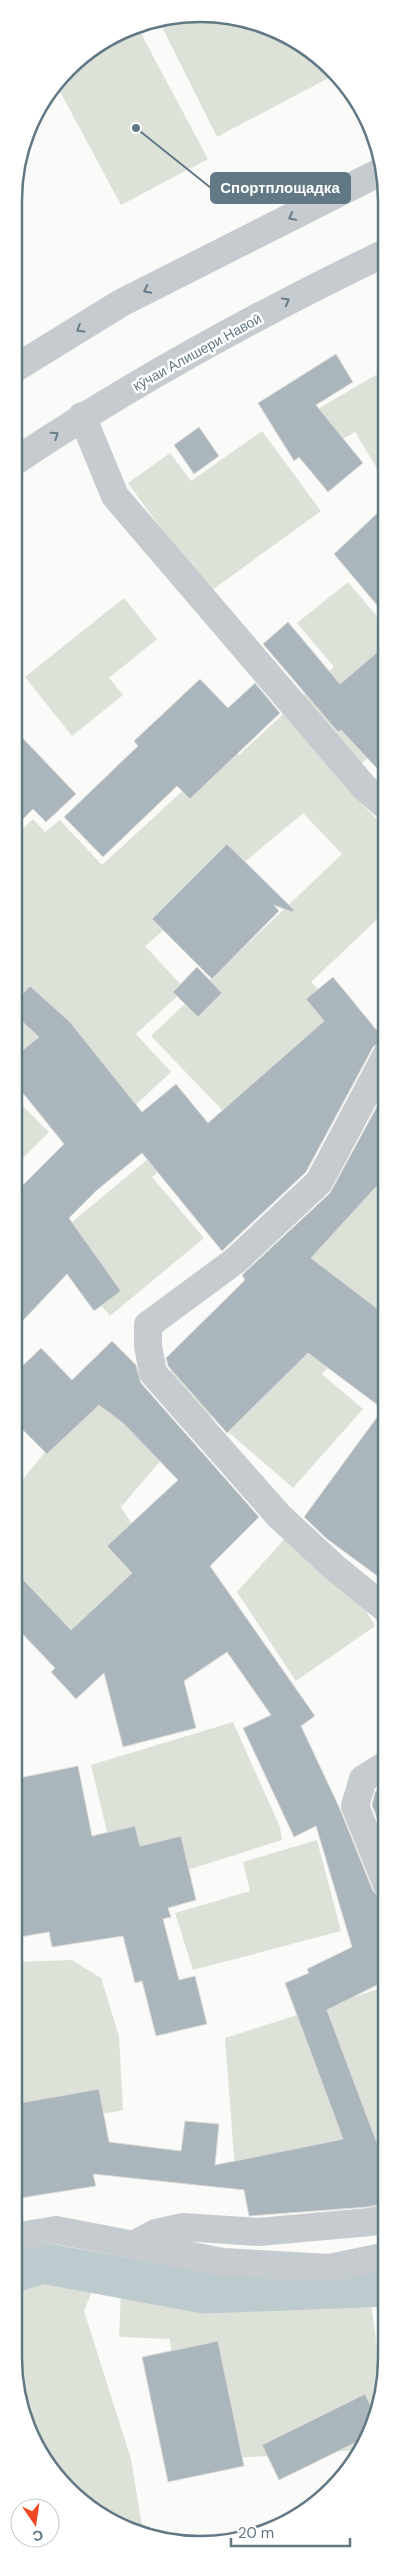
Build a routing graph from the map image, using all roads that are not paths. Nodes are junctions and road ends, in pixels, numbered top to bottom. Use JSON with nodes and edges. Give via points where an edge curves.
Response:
{"nodes":[{"id":1,"x":376,"y":174,"type":"edge"},
{"id":2,"x":378,"y":256,"type":"edge"},
{"id":3,"x":22,"y":364,"type":"edge"},
{"id":4,"x":82,"y":416,"type":"junction"},
{"id":5,"x":22,"y":457,"type":"edge"},
{"id":6,"x":378,"y":799,"type":"edge"},
{"id":7,"x":378,"y":1071,"type":"edge"},
{"id":8,"x":378,"y":1603,"type":"edge"},
{"id":9,"x":378,"y":1770,"type":"edge"},
{"id":10,"x":378,"y":1863,"type":"edge"},
{"id":11,"x":378,"y":2220,"type":"edge"},
{"id":12,"x":22,"y":2236,"type":"edge"},
{"id":13,"x":133,"y":2245,"type":"junction"},
{"id":14,"x":378,"y":2258,"type":"edge"}],
"edges":[{"from":1,"to":3,"type":"street","one_way":true,"via":[[121,304]]},
{"from":4,"to":2,"type":"street","name":"кӯчаи Алишери Навоӣ","one_way":true,"via":[[296,296]]},
{"from":5,"to":4,"type":"street","name":"кӯчаи Алишери Навоӣ","one_way":true},
{"from":4,"to":6,"type":"street","via":[[115,496],[364,787]]},
{"from":7,"to":8,"type":"street","via":[[319,1182],[236,1260],[148,1325],[153,1373],[280,1516]]},
{"from":9,"to":10,"type":"street","via":[[363,1779],[354,1806]]},
{"from":11,"to":13,"type":"street","via":[[258,2232],[184,2227],[156,2233]]},
{"from":12,"to":13,"type":"street","via":[[56,2230]]},
{"from":13,"to":14,"type":"street","via":[[223,2262],[329,2268]]}]}
